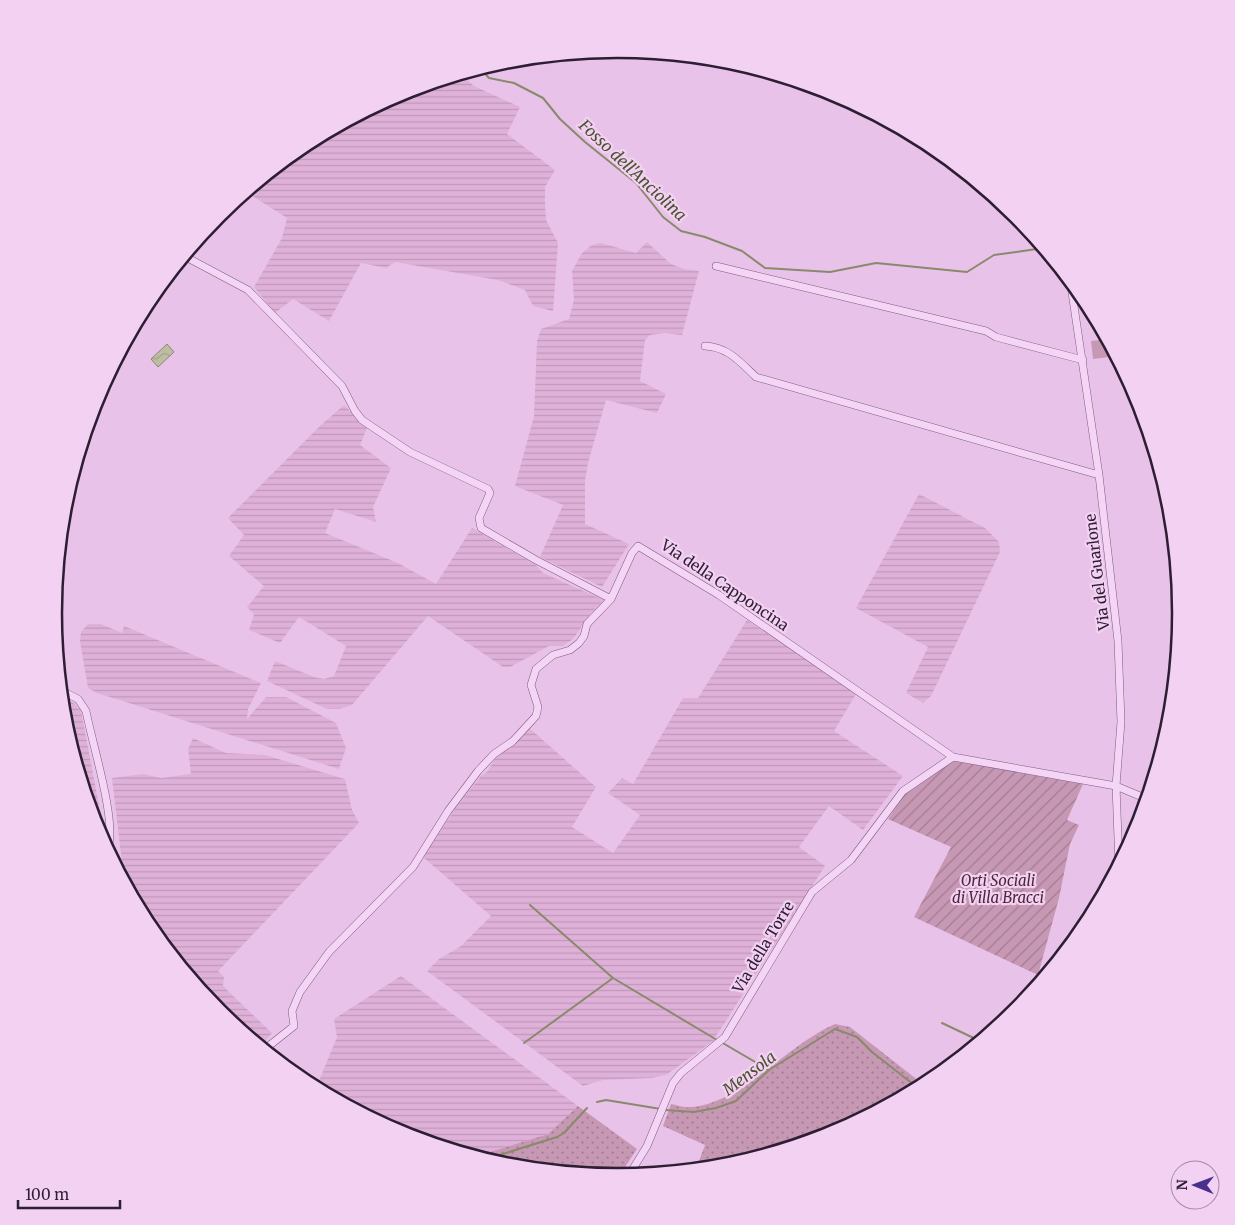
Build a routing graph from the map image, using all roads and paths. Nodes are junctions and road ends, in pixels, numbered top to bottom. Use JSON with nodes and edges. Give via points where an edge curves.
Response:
{"nodes":[{"id":1,"x":190,"y":259,"type":"edge"},
{"id":2,"x":716,"y":266,"type":"dead end"},
{"id":3,"x":1073,"y":295,"type":"edge"},
{"id":4,"x":705,"y":346,"type":"dead end"},
{"id":5,"x":1083,"y":360,"type":"junction"},
{"id":6,"x":1098,"y":475,"type":"junction"},
{"id":7,"x":611,"y":598,"type":"junction"},
{"id":8,"x":69,"y":694,"type":"edge"},
{"id":9,"x":953,"y":757,"type":"junction"},
{"id":10,"x":1116,"y":786,"type":"junction"},
{"id":11,"x":1141,"y":796,"type":"edge"},
{"id":12,"x":110,"y":836,"type":"edge"},
{"id":13,"x":1118,"y":850,"type":"edge"},
{"id":14,"x":270,"y":1045,"type":"edge"},
{"id":15,"x":636,"y":1167,"type":"edge"}],
"edges":[{"from":1,"to":7,"type":"street","via":[[248,290],[342,386],[362,420],[410,452],[488,489],[490,493],[479,518],[481,528]]},
{"from":2,"to":5,"type":"street","via":[[986,331],[996,337]]},
{"from":3,"to":5,"type":"street","name":"Via del Guarlone"},
{"from":4,"to":6,"type":"street","via":[[718,346],[735,356],[756,377]]},
{"from":5,"to":6,"type":"street","name":"Via del Guarlone"},
{"from":6,"to":10,"type":"street","name":"Via del Guarlone","via":[[1118,641],[1121,722]]},
{"from":7,"to":9,"type":"street","name":"Via della Capponcina","via":[[635,548],[645,549],[719,595]]},
{"from":7,"to":14,"type":"street","via":[[587,624],[578,643],[570,650],[553,655],[536,669],[531,685],[538,707],[536,716],[478,771],[413,867],[329,952],[300,992],[292,1011],[294,1026]]},
{"from":8,"to":12,"type":"street","via":[[78,699],[86,711],[110,821]]},
{"from":9,"to":10,"type":"street"},
{"from":9,"to":15,"type":"street","name":"Via della Torre","via":[[902,791],[851,860],[812,892],[725,1037],[677,1077]]},
{"from":10,"to":11,"type":"street"},
{"from":10,"to":13,"type":"street","name":"Via del Guarlone"}]}
